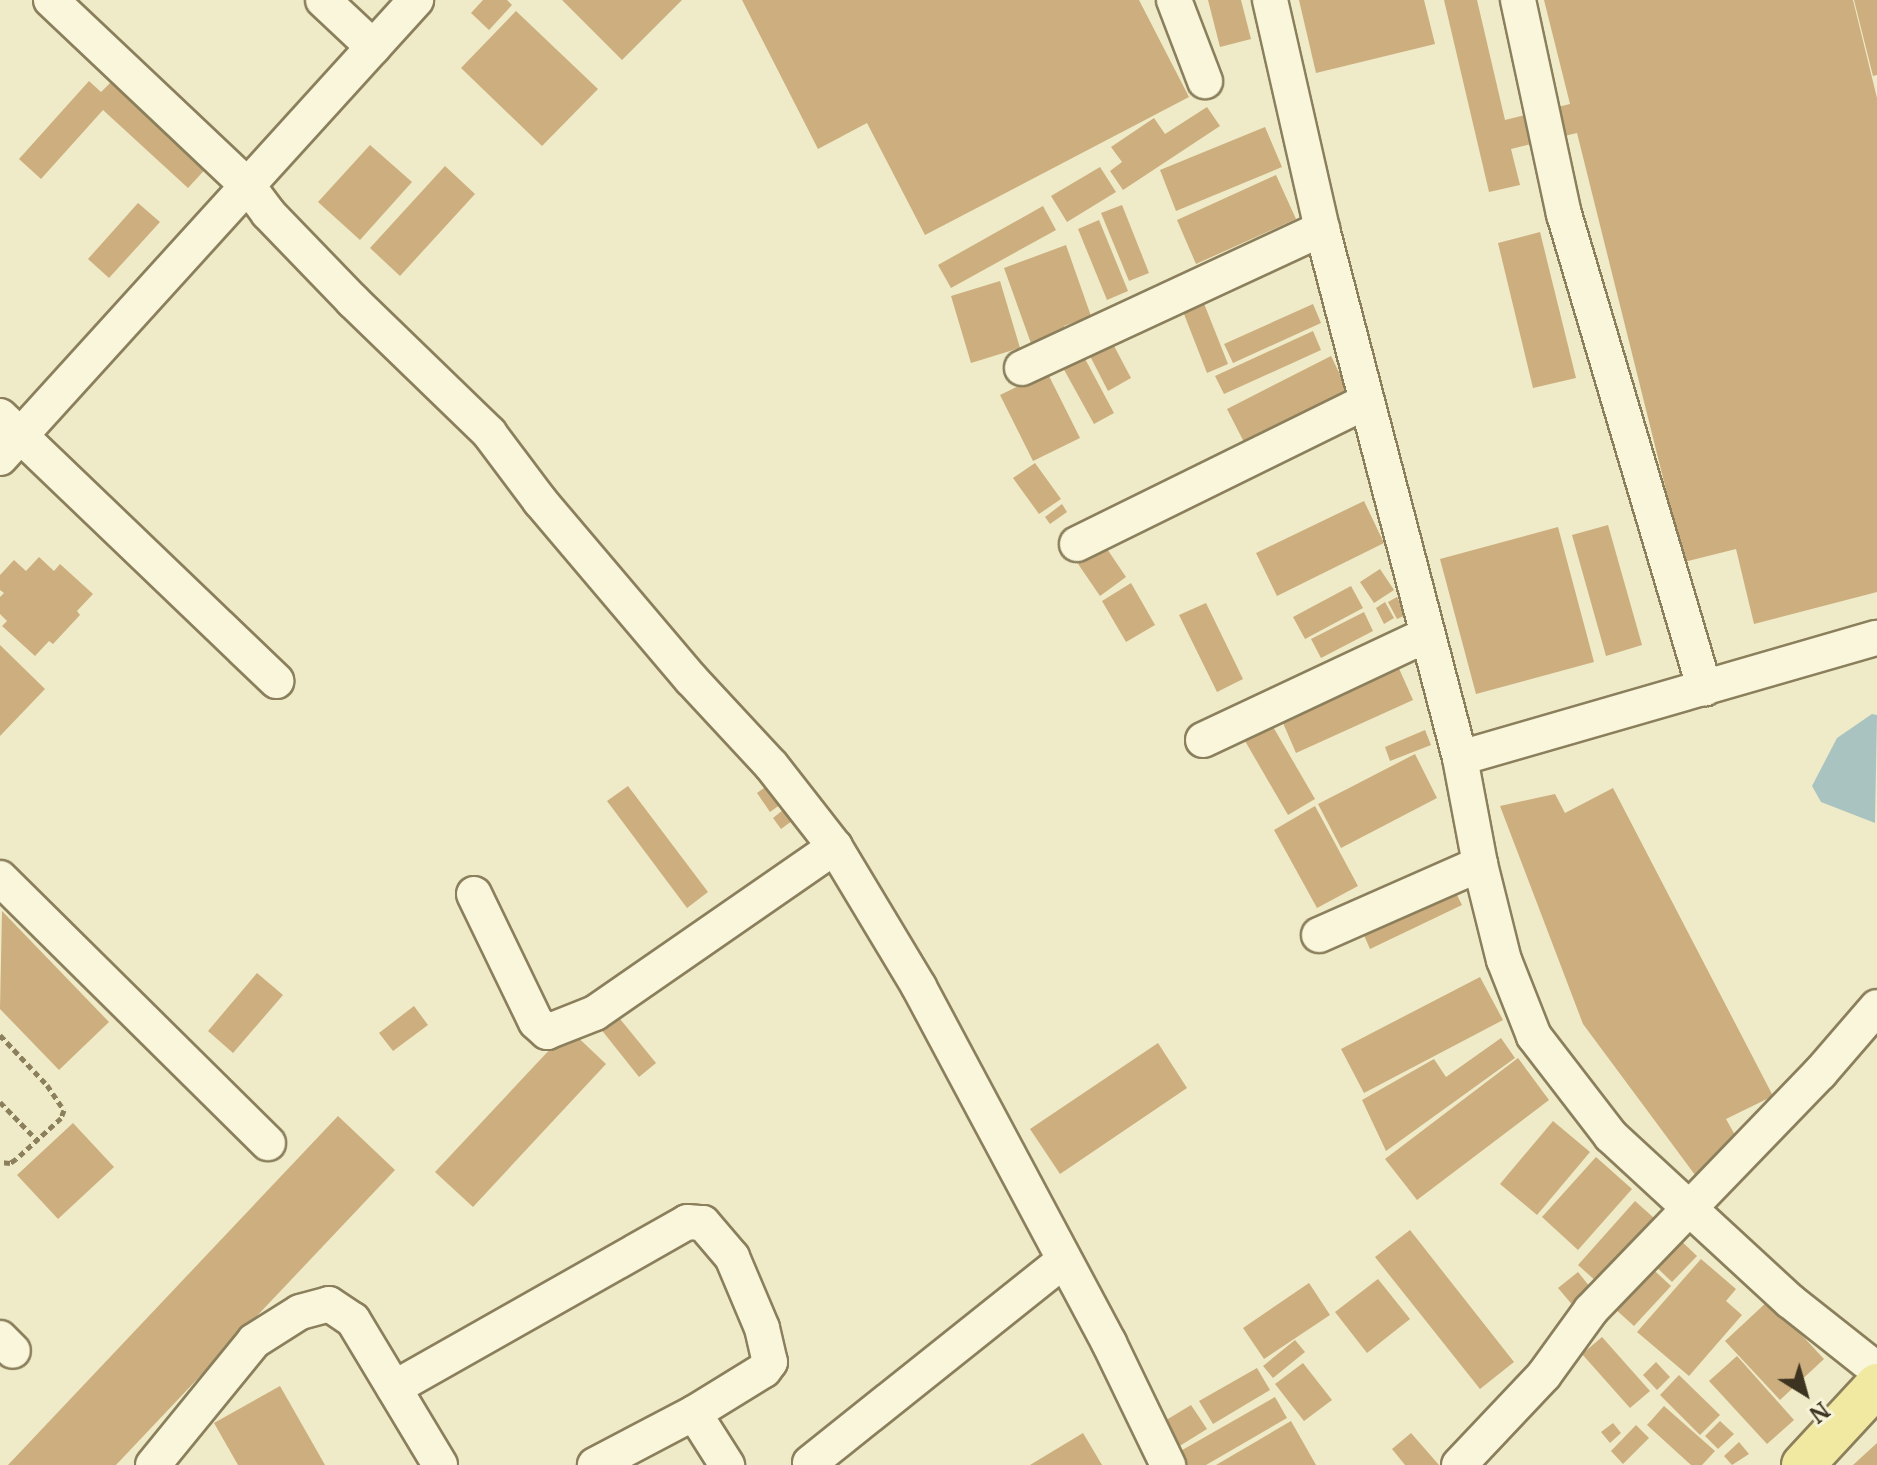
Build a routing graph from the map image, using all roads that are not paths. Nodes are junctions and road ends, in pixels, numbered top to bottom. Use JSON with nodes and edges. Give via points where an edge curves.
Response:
{"nodes":[{"id":1,"x":51,"y":0,"type":"edge"},
{"id":2,"x":323,"y":0,"type":"edge"},
{"id":3,"x":416,"y":0,"type":"edge"},
{"id":4,"x":1174,"y":0,"type":"edge"},
{"id":5,"x":1270,"y":0,"type":"edge"},
{"id":6,"x":1518,"y":0,"type":"edge"},
{"id":7,"x":373,"y":47,"type":"junction"},
{"id":8,"x":1205,"y":81,"type":"dead end"},
{"id":9,"x":248,"y":186,"type":"junction"},
{"id":10,"x":1322,"y":229,"type":"junction"},
{"id":11,"x":1022,"y":368,"type":"dead end"},
{"id":12,"x":1366,"y":402,"type":"junction"},
{"id":13,"x":7,"y":437,"type":"edge"},
{"id":14,"x":1077,"y":544,"type":"dead end"},
{"id":15,"x":1426,"y":635,"type":"junction"},
{"id":16,"x":1877,"y":638,"type":"edge"},
{"id":17,"x":276,"y":681,"type":"dead end"},
{"id":18,"x":1705,"y":689,"type":"junction"},
{"id":19,"x":1203,"y":740,"type":"dead end"},
{"id":20,"x":1460,"y":758,"type":"junction"},
{"id":21,"x":835,"y":847,"type":"junction"},
{"id":22,"x":1480,"y":864,"type":"junction"},
{"id":23,"x":0,"y":878,"type":"edge"},
{"id":24,"x":474,"y":894,"type":"dead end"},
{"id":25,"x":1319,"y":935,"type":"dead end"},
{"id":26,"x":1877,"y":1007,"type":"edge"},
{"id":27,"x":268,"y":1143,"type":"dead end"},
{"id":28,"x":1690,"y":1209,"type":"junction"},
{"id":29,"x":1064,"y":1260,"type":"junction"},
{"id":30,"x":394,"y":1388,"type":"junction"},
{"id":31,"x":1873,"y":1394,"type":"edge"},
{"id":32,"x":694,"y":1413,"type":"junction"},
{"id":33,"x":164,"y":1461,"type":"edge"},
{"id":34,"x":810,"y":1463,"type":"dead end"},
{"id":35,"x":440,"y":1465,"type":"edge"},
{"id":36,"x":595,"y":1465,"type":"edge"},
{"id":37,"x":727,"y":1465,"type":"edge"},
{"id":38,"x":1168,"y":1465,"type":"edge"},
{"id":39,"x":1459,"y":1465,"type":"edge"},
{"id":40,"x":1803,"y":1465,"type":"edge"}],
"edges":[{"from":1,"to":9,"type":"street"},
{"from":2,"to":7,"type":"street"},
{"from":3,"to":7,"type":"street"},
{"from":4,"to":8,"type":"street"},
{"from":5,"to":10,"type":"street"},
{"from":6,"to":18,"type":"street","via":[[1564,214]]},
{"from":7,"to":9,"type":"street"},
{"from":9,"to":13,"type":"street"},
{"from":9,"to":21,"type":"street","via":[[353,301],[489,433],[559,523],[771,765]]},
{"from":10,"to":11,"type":"street"},
{"from":10,"to":12,"type":"street"},
{"from":12,"to":14,"type":"street"},
{"from":12,"to":15,"type":"street"},
{"from":13,"to":17,"type":"street"},
{"from":15,"to":19,"type":"street"},
{"from":15,"to":20,"type":"street"},
{"from":16,"to":18,"type":"street"},
{"from":18,"to":20,"type":"street"},
{"from":20,"to":22,"type":"street"},
{"from":21,"to":24,"type":"street","via":[[595,1013],[547,1032],[536,1022]]},
{"from":21,"to":29,"type":"street","via":[[919,987]]},
{"from":22,"to":25,"type":"street"},
{"from":22,"to":28,"type":"street","via":[[1504,960],[1534,1036],[1611,1136]]},
{"from":23,"to":27,"type":"street"},
{"from":26,"to":28,"type":"street"},
{"from":28,"to":31,"type":"street","via":[[1790,1301]]},
{"from":28,"to":39,"type":"street","via":[[1591,1310],[1544,1375]]},
{"from":29,"to":34,"type":"street"},
{"from":29,"to":38,"type":"street"},
{"from":30,"to":32,"type":"street","via":[[687,1222],[703,1223],[732,1257],[762,1328],[770,1362]]},
{"from":30,"to":33,"type":"street","via":[[353,1320],[329,1304],[300,1312],[254,1341]]},
{"from":30,"to":35,"type":"street"},
{"from":31,"to":40,"type":"main road"},
{"from":32,"to":36,"type":"street"},
{"from":32,"to":37,"type":"street"}]}
